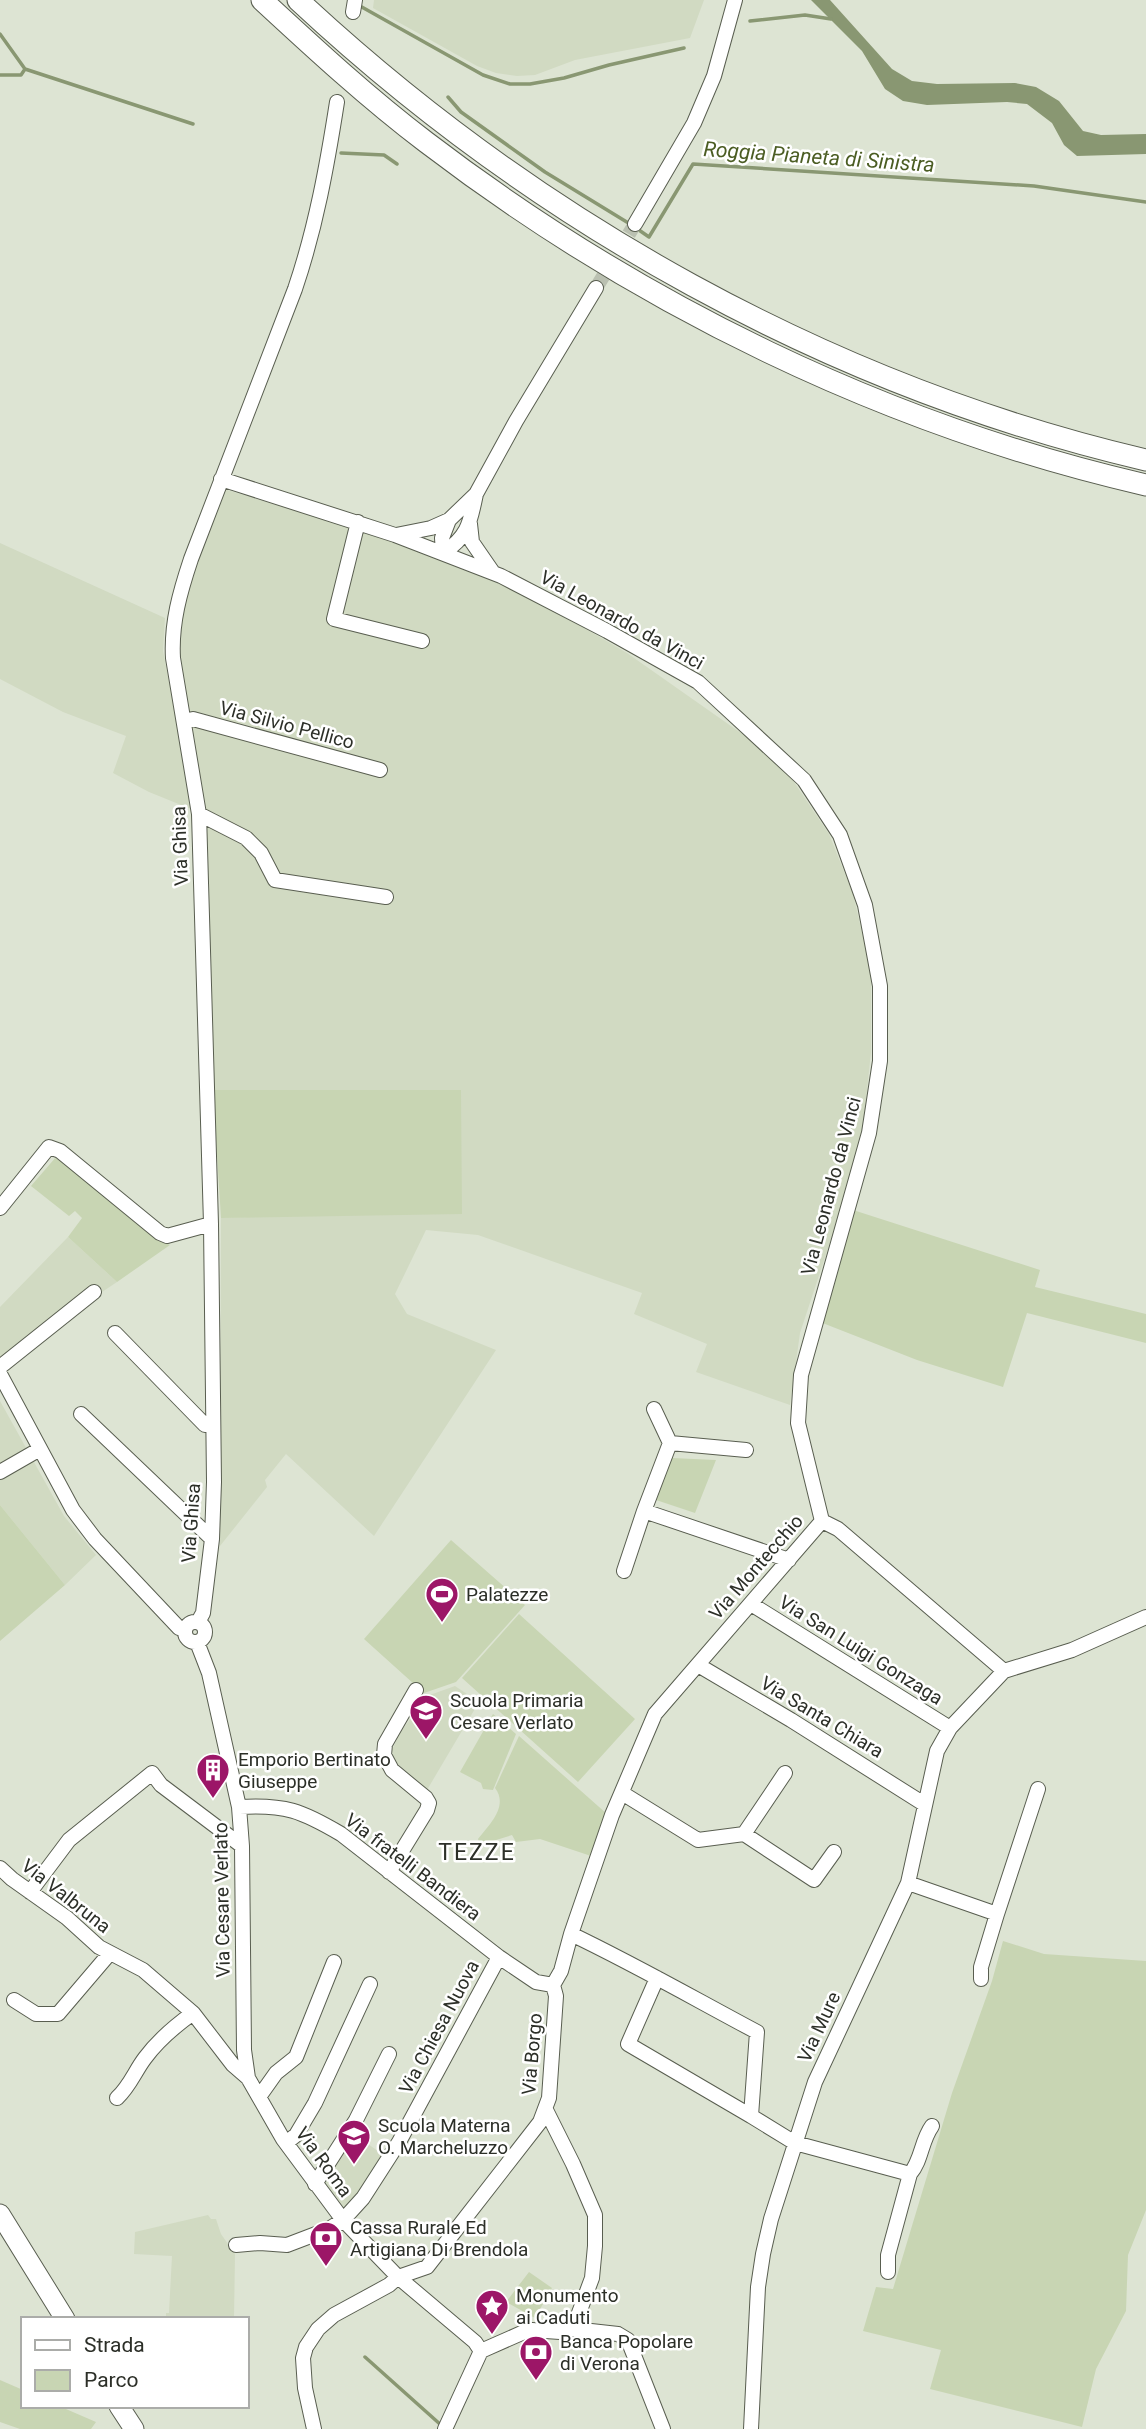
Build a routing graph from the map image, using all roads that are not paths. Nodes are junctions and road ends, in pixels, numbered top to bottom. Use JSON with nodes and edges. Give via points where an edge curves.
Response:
{"nodes":[{"id":1,"x":262,"y":0,"type":"edge"},
{"id":2,"x":298,"y":0,"type":"edge"},
{"id":3,"x":733,"y":7,"type":"edge"},
{"id":4,"x":337,"y":102,"type":"dead end"},
{"id":5,"x":635,"y":224,"type":"tunnel mouth"},
{"id":6,"x":596,"y":288,"type":"tunnel mouth"},
{"id":7,"x":1146,"y":460,"type":"edge"},
{"id":8,"x":221,"y":479,"type":"junction"},
{"id":9,"x":1146,"y":485,"type":"edge"},
{"id":10,"x":476,"y":494,"type":"junction"},
{"id":11,"x":449,"y":520,"type":"junction"},
{"id":12,"x":358,"y":522,"type":"junction"},
{"id":13,"x":470,"y":523,"type":"junction"},
{"id":14,"x":395,"y":535,"type":"junction"},
{"id":15,"x":443,"y":553,"type":"junction"},
{"id":16,"x":492,"y":572,"type":"junction"},
{"id":17,"x":422,"y":641,"type":"dead end"},
{"id":18,"x":184,"y":721,"type":"junction"},
{"id":19,"x":380,"y":770,"type":"dead end"},
{"id":20,"x":199,"y":814,"type":"junction"},
{"id":21,"x":386,"y":897,"type":"dead end"},
{"id":22,"x":0,"y":1209,"type":"edge"},
{"id":23,"x":211,"y":1224,"type":"junction"},
{"id":24,"x":94,"y":1292,"type":"dead end"},
{"id":25,"x":115,"y":1333,"type":"dead end"},
{"id":26,"x":0,"y":1367,"type":"edge"},
{"id":27,"x":0,"y":1374,"type":"edge"},
{"id":28,"x":654,"y":1409,"type":"dead end"},
{"id":29,"x":81,"y":1414,"type":"dead end"},
{"id":30,"x":213,"y":1425,"type":"junction"},
{"id":31,"x":670,"y":1443,"type":"junction"},
{"id":32,"x":40,"y":1449,"type":"junction"},
{"id":33,"x":746,"y":1450,"type":"dead end"},
{"id":34,"x":0,"y":1472,"type":"edge"},
{"id":35,"x":644,"y":1511,"type":"junction"},
{"id":36,"x":822,"y":1521,"type":"junction"},
{"id":37,"x":212,"y":1539,"type":"junction"},
{"id":38,"x":789,"y":1560,"type":"junction"},
{"id":39,"x":624,"y":1571,"type":"dead end"},
{"id":40,"x":751,"y":1604,"type":"junction"},
{"id":41,"x":1146,"y":1617,"type":"edge"},
{"id":42,"x":192,"y":1625,"type":"junction"},
{"id":43,"x":698,"y":1665,"type":"junction"},
{"id":44,"x":1004,"y":1671,"type":"junction"},
{"id":45,"x":416,"y":1690,"type":"dead end"},
{"id":46,"x":950,"y":1728,"type":"junction"},
{"id":47,"x":785,"y":1773,"type":"dead end"},
{"id":48,"x":1038,"y":1789,"type":"dead end"},
{"id":49,"x":622,"y":1793,"type":"junction"},
{"id":50,"x":924,"y":1804,"type":"junction"},
{"id":51,"x":239,"y":1807,"type":"junction"},
{"id":52,"x":744,"y":1834,"type":"junction"},
{"id":53,"x":242,"y":1846,"type":"junction"},
{"id":54,"x":834,"y":1852,"type":"dead end"},
{"id":55,"x":0,"y":1868,"type":"edge"},
{"id":56,"x":389,"y":1872,"type":"junction"},
{"id":57,"x":908,"y":1883,"type":"junction"},
{"id":58,"x":30,"y":1892,"type":"junction"},
{"id":59,"x":997,"y":1914,"type":"junction"},
{"id":60,"x":570,"y":1934,"type":"junction"},
{"id":61,"x":110,"y":1954,"type":"junction"},
{"id":62,"x":499,"y":1957,"type":"junction"},
{"id":63,"x":334,"y":1962,"type":"dead end"},
{"id":64,"x":657,"y":1978,"type":"junction"},
{"id":65,"x":981,"y":1979,"type":"dead end"},
{"id":66,"x":370,"y":1984,"type":"dead end"},
{"id":67,"x":553,"y":1985,"type":"junction"},
{"id":68,"x":174,"y":1995,"type":"joint"},
{"id":69,"x":14,"y":2000,"type":"dead end"},
{"id":70,"x":193,"y":2012,"type":"junction"},
{"id":71,"x":389,"y":2054,"type":"dead end"},
{"id":72,"x":248,"y":2078,"type":"junction"},
{"id":73,"x":117,"y":2098,"type":"dead end"},
{"id":74,"x":259,"y":2098,"type":"junction"},
{"id":75,"x":546,"y":2110,"type":"junction"},
{"id":76,"x":751,"y":2116,"type":"junction"},
{"id":77,"x":932,"y":2126,"type":"dead end"},
{"id":78,"x":286,"y":2143,"type":"junction"},
{"id":79,"x":795,"y":2143,"type":"junction"},
{"id":80,"x":910,"y":2174,"type":"junction"},
{"id":81,"x":315,"y":2184,"type":"junction"},
{"id":82,"x":0,"y":2214,"type":"edge"},
{"id":83,"x":343,"y":2220,"type":"junction"},
{"id":84,"x":236,"y":2245,"type":"dead end"},
{"id":85,"x":888,"y":2272,"type":"dead end"},
{"id":86,"x":398,"y":2277,"type":"junction"},
{"id":87,"x":64,"y":2317,"type":"edge"},
{"id":88,"x":573,"y":2329,"type":"junction"},
{"id":89,"x":481,"y":2351,"type":"junction"},
{"id":90,"x":120,"y":2408,"type":"edge"},
{"id":91,"x":134,"y":2429,"type":"edge"},
{"id":92,"x":314,"y":2429,"type":"edge"},
{"id":93,"x":445,"y":2429,"type":"edge"},
{"id":94,"x":663,"y":2429,"type":"edge"},
{"id":95,"x":751,"y":2429,"type":"edge"}],
"edges":[{"from":1,"to":9,"type":"highway","via":[[380,106],[449,160],[593,257],[677,305],[844,386],[930,420],[1020,451]]},
{"from":2,"to":7,"type":"highway","via":[[415,102],[535,190],[682,279],[844,359],[988,414]]},
{"from":3,"to":5,"type":"street","via":[[714,76],[694,123]]},
{"from":4,"to":8,"type":"street","name":"Via Ghisa","via":[[321,198],[295,289]]},
{"from":6,"to":10,"type":"street"},
{"from":8,"to":12,"type":"street","name":"Via Leonardo da Vinci"},
{"from":8,"to":18,"type":"street","name":"Via Ghisa","via":[[174,618],[173,658]]},
{"from":10,"to":11,"type":"street"},
{"from":10,"to":13,"type":"street"},
{"from":11,"to":14,"type":"street"},
{"from":11,"to":15,"type":"street","via":[[442,538]]},
{"from":12,"to":14,"type":"street","name":"Via Leonardo da Vinci"},
{"from":12,"to":17,"type":"street","via":[[334,619]]},
{"from":13,"to":15,"type":"street","via":[[460,540]]},
{"from":13,"to":16,"type":"street","via":[[472,542]]},
{"from":14,"to":15,"type":"street","name":"Via Leonardo da Vinci"},
{"from":15,"to":16,"type":"street","name":"Via Leonardo da Vinci"},
{"from":16,"to":36,"type":"street","name":"Via Leonardo da Vinci","via":[[698,682],[804,780],[840,835],[865,905],[880,986],[880,1061],[869,1133],[801,1375],[798,1423]]},
{"from":18,"to":19,"type":"street","name":"Via Silvio Pellico","via":[[193,719]]},
{"from":18,"to":20,"type":"street","name":"Via Ghisa"},
{"from":20,"to":21,"type":"street","via":[[246,838],[261,853],[275,880]]},
{"from":20,"to":23,"type":"street","name":"Via Ghisa"},
{"from":22,"to":23,"type":"street","via":[[49,1147],[60,1151],[160,1233],[167,1236]]},
{"from":23,"to":30,"type":"street","name":"Via Ghisa"},
{"from":24,"to":26,"type":"street"},
{"from":25,"to":30,"type":"street","via":[[205,1425]]},
{"from":27,"to":32,"type":"street"},
{"from":28,"to":31,"type":"street"},
{"from":29,"to":37,"type":"street"},
{"from":30,"to":37,"type":"street","name":"Via Ghisa"},
{"from":31,"to":33,"type":"street"},
{"from":31,"to":35,"type":"street"},
{"from":32,"to":34,"type":"street"},
{"from":32,"to":42,"type":"street","via":[[73,1510],[95,1539],[179,1628]]},
{"from":35,"to":38,"type":"street"},
{"from":35,"to":39,"type":"street"},
{"from":36,"to":38,"type":"street","name":"Via Montecchio"},
{"from":36,"to":44,"type":"street","name":"Via Montecchio","via":[[838,1529]]},
{"from":37,"to":42,"type":"street","name":"Via Ghisa","via":[[203,1613]]},
{"from":38,"to":40,"type":"street","name":"Via Montecchio"},
{"from":40,"to":43,"type":"street","name":"Via Montecchio"},
{"from":40,"to":46,"type":"street","name":"Via San Luigi Gonzaga"},
{"from":41,"to":44,"type":"street","via":[[1072,1650]]},
{"from":42,"to":51,"type":"street","name":"Via Cesare Verlato","via":[[203,1626],[205,1633],[197,1642],[209,1673]]},
{"from":43,"to":49,"type":"street","name":"Via Montecchio","via":[[655,1714]]},
{"from":43,"to":50,"type":"street","name":"Via Santa Chiara"},
{"from":44,"to":46,"type":"street","name":"Via Mure"},
{"from":45,"to":56,"type":"street","via":[[385,1744],[384,1755],[392,1770],[429,1803]]},
{"from":46,"to":50,"type":"street","name":"Via Mure","via":[[937,1751]]},
{"from":47,"to":52,"type":"street"},
{"from":48,"to":59,"type":"street"},
{"from":49,"to":52,"type":"street","via":[[698,1840]]},
{"from":49,"to":60,"type":"street","name":"Via Montecchio"},
{"from":50,"to":57,"type":"street","name":"Via Mure"},
{"from":51,"to":53,"type":"street","name":"Via Cesare Verlato"},
{"from":51,"to":56,"type":"street","name":"Via fratelli Bandiera","via":[[267,1805],[314,1819]]},
{"from":52,"to":54,"type":"street","via":[[814,1880]]},
{"from":53,"to":58,"type":"street","via":[[161,1785],[152,1773],[69,1840]]},
{"from":53,"to":72,"type":"street","name":"Via Cesare Verlato"},
{"from":55,"to":58,"type":"street","name":"Via Valbruna"},
{"from":56,"to":62,"type":"street","name":"Via fratelli Bandiera"},
{"from":57,"to":59,"type":"street"},
{"from":57,"to":79,"type":"street","name":"Via Mure","via":[[815,2082]]},
{"from":58,"to":61,"type":"street","name":"Via Valbruna"},
{"from":59,"to":65,"type":"street"},
{"from":60,"to":64,"type":"street"},
{"from":60,"to":67,"type":"street","name":"Via Montecchio"},
{"from":61,"to":68,"type":"street","name":"Via Valbruna","via":[[143,1970]]},
{"from":61,"to":69,"type":"street","name":"Via Valbruna","via":[[58,2014],[36,2014]]},
{"from":62,"to":67,"type":"street","name":"Via fratelli Bandiera","via":[[536,1982]]},
{"from":62,"to":83,"type":"street","name":"Via Chiesa Nuova","via":[[399,2142]]},
{"from":63,"to":74,"type":"street","via":[[296,2057],[276,2073]]},
{"from":64,"to":76,"type":"street","via":[[757,2032]]},
{"from":64,"to":76,"type":"street","via":[[628,2044]]},
{"from":66,"to":78,"type":"street","via":[[315,2103]]},
{"from":67,"to":75,"type":"street","name":"Via Borgo","via":[[556,1996]]},
{"from":68,"to":70,"type":"street","name":"Via Roma"},
{"from":70,"to":72,"type":"street","name":"Via Roma"},
{"from":70,"to":73,"type":"street","via":[[155,2045]]},
{"from":71,"to":81,"type":"street","via":[[356,2120]]},
{"from":72,"to":74,"type":"street","name":"Via Roma"},
{"from":74,"to":78,"type":"street","name":"Via Roma"},
{"from":75,"to":86,"type":"street","name":"Via Borgo","via":[[427,2267]]},
{"from":75,"to":88,"type":"street","via":[[595,2215],[592,2278]]},
{"from":76,"to":79,"type":"street"},
{"from":77,"to":80,"type":"street"},
{"from":78,"to":81,"type":"street","name":"Via Roma"},
{"from":79,"to":80,"type":"street"},
{"from":79,"to":95,"type":"street","name":"Via Mure","via":[[771,2219],[758,2287]]},
{"from":80,"to":85,"type":"street","via":[[888,2255]]},
{"from":81,"to":83,"type":"street","name":"Via Roma"},
{"from":82,"to":87,"type":"main road"},
{"from":83,"to":84,"type":"street","via":[[287,2245]]},
{"from":83,"to":86,"type":"street","name":"Via Roma"},
{"from":86,"to":89,"type":"street","name":"Via Roma"},
{"from":86,"to":92,"type":"street","name":"Via Borgo","via":[[327,2321],[306,2347],[303,2373]]},
{"from":88,"to":89,"type":"street","via":[[524,2332]]},
{"from":88,"to":94,"type":"street","via":[[618,2334],[628,2340]]},
{"from":89,"to":93,"type":"street"},
{"from":90,"to":91,"type":"main road"}]}
